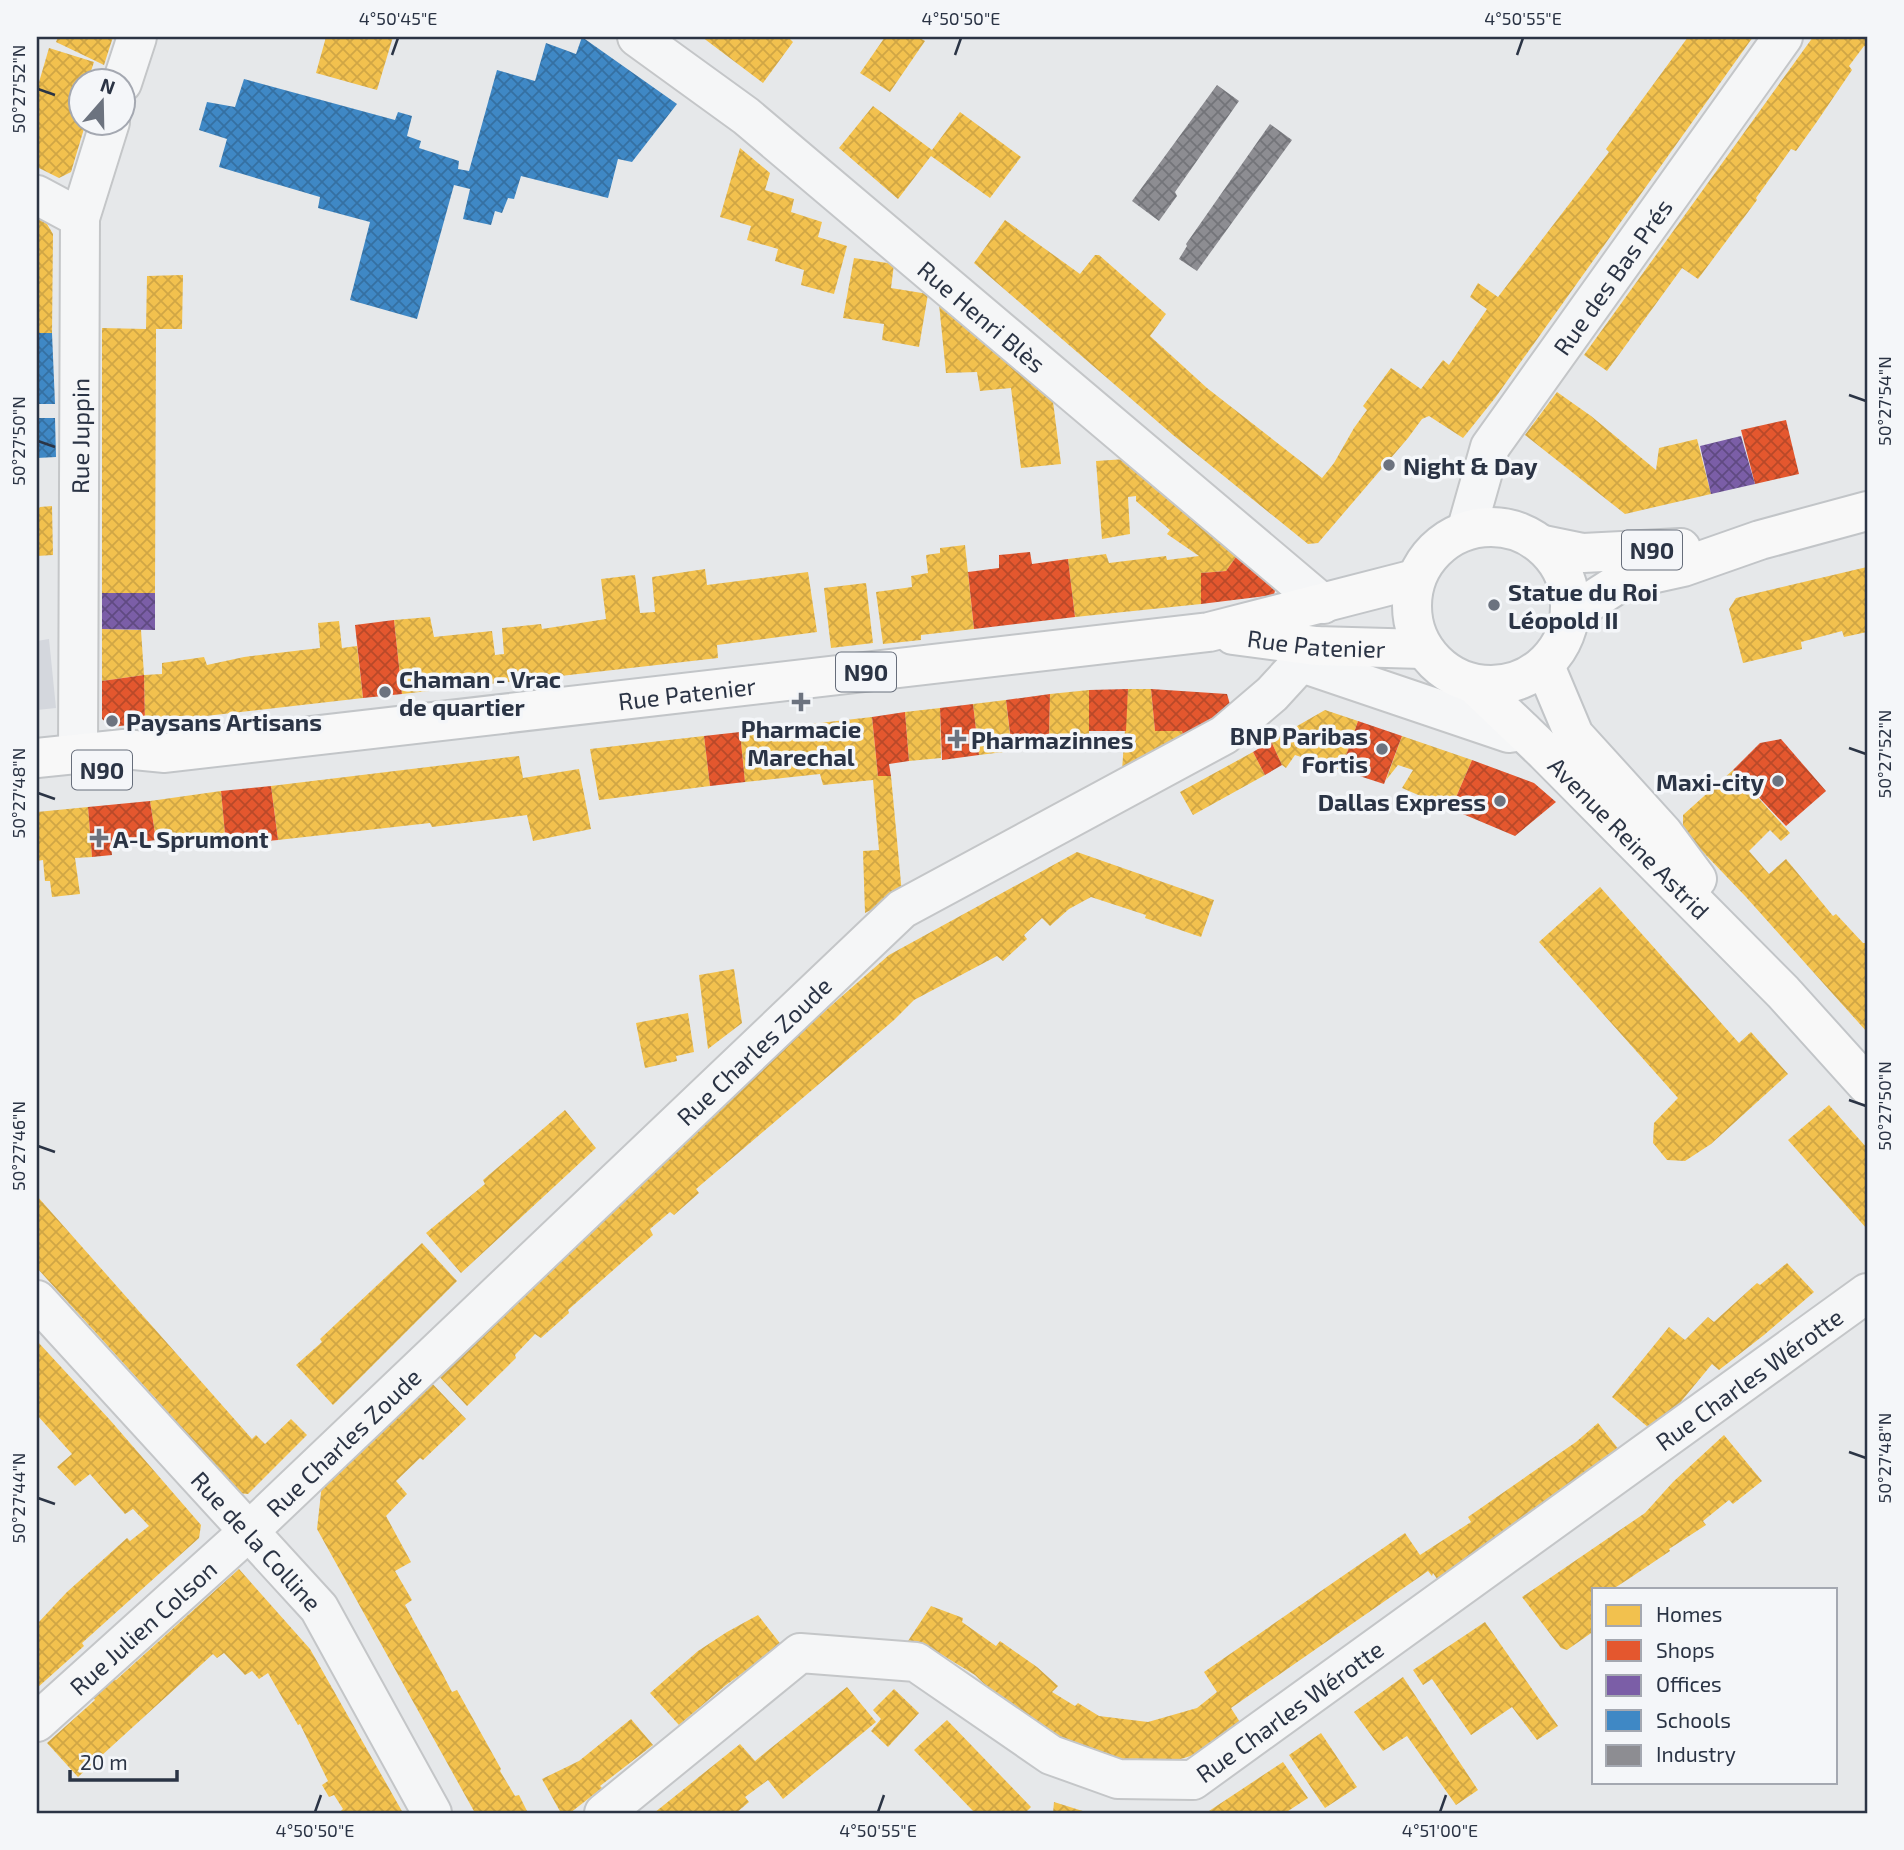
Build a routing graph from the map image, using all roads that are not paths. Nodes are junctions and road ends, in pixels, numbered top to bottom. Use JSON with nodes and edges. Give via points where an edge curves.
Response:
{"nodes":[{"id":1,"x":137,"y":37,"type":"edge"},
{"id":2,"x":637,"y":37,"type":"edge"},
{"id":3,"x":1783,"y":37,"type":"edge"},
{"id":4,"x":128,"y":66,"type":"edge"},
{"id":5,"x":106,"y":136,"type":"edge"},
{"id":6,"x":37,"y":195,"type":"edge"},
{"id":7,"x":80,"y":218,"type":"junction"},
{"id":8,"x":1867,"y":511,"type":"edge"},
{"id":9,"x":1467,"y":528,"type":"junction"},
{"id":10,"x":1760,"y":540,"type":"junction"},
{"id":11,"x":1544,"y":545,"type":"junction"},
{"id":12,"x":1415,"y":579,"type":"junction"},
{"id":13,"x":1323,"y":604,"type":"junction"},
{"id":14,"x":1571,"y":614,"type":"junction"},
{"id":15,"x":1209,"y":632,"type":"junction"},
{"id":16,"x":1423,"y":649,"type":"junction"},
{"id":17,"x":1309,"y":654,"type":"junction"},
{"id":18,"x":1545,"y":666,"type":"junction"},
{"id":19,"x":1475,"y":685,"type":"junction"},
{"id":20,"x":1523,"y":731,"type":"junction"},
{"id":21,"x":165,"y":753,"type":"junction"},
{"id":22,"x":78,"y":754,"type":"junction"},
{"id":23,"x":37,"y":758,"type":"edge"},
{"id":24,"x":37,"y":779,"type":"edge"},
{"id":25,"x":1783,"y":992,"type":"junction"},
{"id":26,"x":1867,"y":1085,"type":"edge"},
{"id":27,"x":1867,"y":1293,"type":"edge"},
{"id":28,"x":37,"y":1300,"type":"edge"},
{"id":29,"x":248,"y":1532,"type":"junction"},
{"id":30,"x":37,"y":1722,"type":"edge"},
{"id":31,"x":432,"y":1813,"type":"edge"},
{"id":32,"x":604,"y":1813,"type":"edge"}],
"edges":[{"from":1,"to":4,"type":"street"},
{"from":2,"to":13,"type":"street","name":"Rue Henri Blès","via":[[746,116]]},
{"from":3,"to":9,"type":"street","name":"Rue des Bas Prés","via":[[1490,447]]},
{"from":5,"to":7,"type":"street","name":"Rue Juppin"},
{"from":6,"to":7,"type":"street"},
{"from":7,"to":22,"type":"street","name":"Rue Juppin"},
{"from":8,"to":10,"type":"main road","number":"N90"},
{"from":9,"to":11,"type":"main road","number":"N90","via":[[1499,525]]},
{"from":9,"to":12,"type":"main road","number":"N90","via":[[1434,548]]},
{"from":10,"to":11,"type":"main road","number":"N90","via":[[1583,553]]},
{"from":10,"to":14,"type":"main road","number":"N90","via":[[1683,567],[1624,580]]},
{"from":11,"to":14,"type":"main road","via":[[1565,574]]},
{"from":12,"to":13,"type":"main road","name":"Rue Patenier","number":"N90"},
{"from":12,"to":16,"type":"main road","number":"N90","via":[[1411,614]]},
{"from":13,"to":15,"type":"main road","name":"Rue Patenier","number":"N90"},
{"from":14,"to":18,"type":"main road","via":[[1564,640]]},
{"from":15,"to":17,"type":"main road","name":"Rue Patenier","number":"N90"},
{"from":15,"to":21,"type":"main road","name":"Rue Patenier","number":"N90"},
{"from":16,"to":17,"type":"main road","name":"Rue Patenier","number":"N90"},
{"from":16,"to":19,"type":"main road","number":"N90","via":[[1452,676]]},
{"from":17,"to":20,"type":"street","via":[[1509,733]]},
{"from":17,"to":29,"type":"street","name":"Rue Charles Zoude","via":[[1224,736],[902,909]]},
{"from":18,"to":19,"type":"main road","via":[[1522,680],[1495,687]]},
{"from":18,"to":25,"type":"main road","name":"Avenue Reine Astrid","via":[[1574,735],[1663,833]]},
{"from":19,"to":20,"type":"main road","name":"Avenue Reine Astrid"},
{"from":20,"to":25,"type":"main road","name":"Avenue Reine Astrid"},
{"from":21,"to":22,"type":"main road","name":"Rue Patenier","number":"N90","via":[[124,749]]},
{"from":21,"to":24,"type":"main road","name":"Rue Patenier","number":"N90","via":[[126,767]]},
{"from":22,"to":23,"type":"main road","name":"Rue Patenier","number":"N90"},
{"from":25,"to":26,"type":"main road","name":"Avenue Reine Astrid"},
{"from":27,"to":32,"type":"street","name":"Rue Charles Wérotte","via":[[1193,1780],[1118,1779],[1051,1755],[916,1662],[800,1653]]},
{"from":28,"to":29,"type":"street","name":"Rue de la Colline"},
{"from":29,"to":30,"type":"street","name":"Rue Julien Colson"},
{"from":29,"to":31,"type":"street","name":"Rue de la Colline","via":[[319,1608]]}]}
